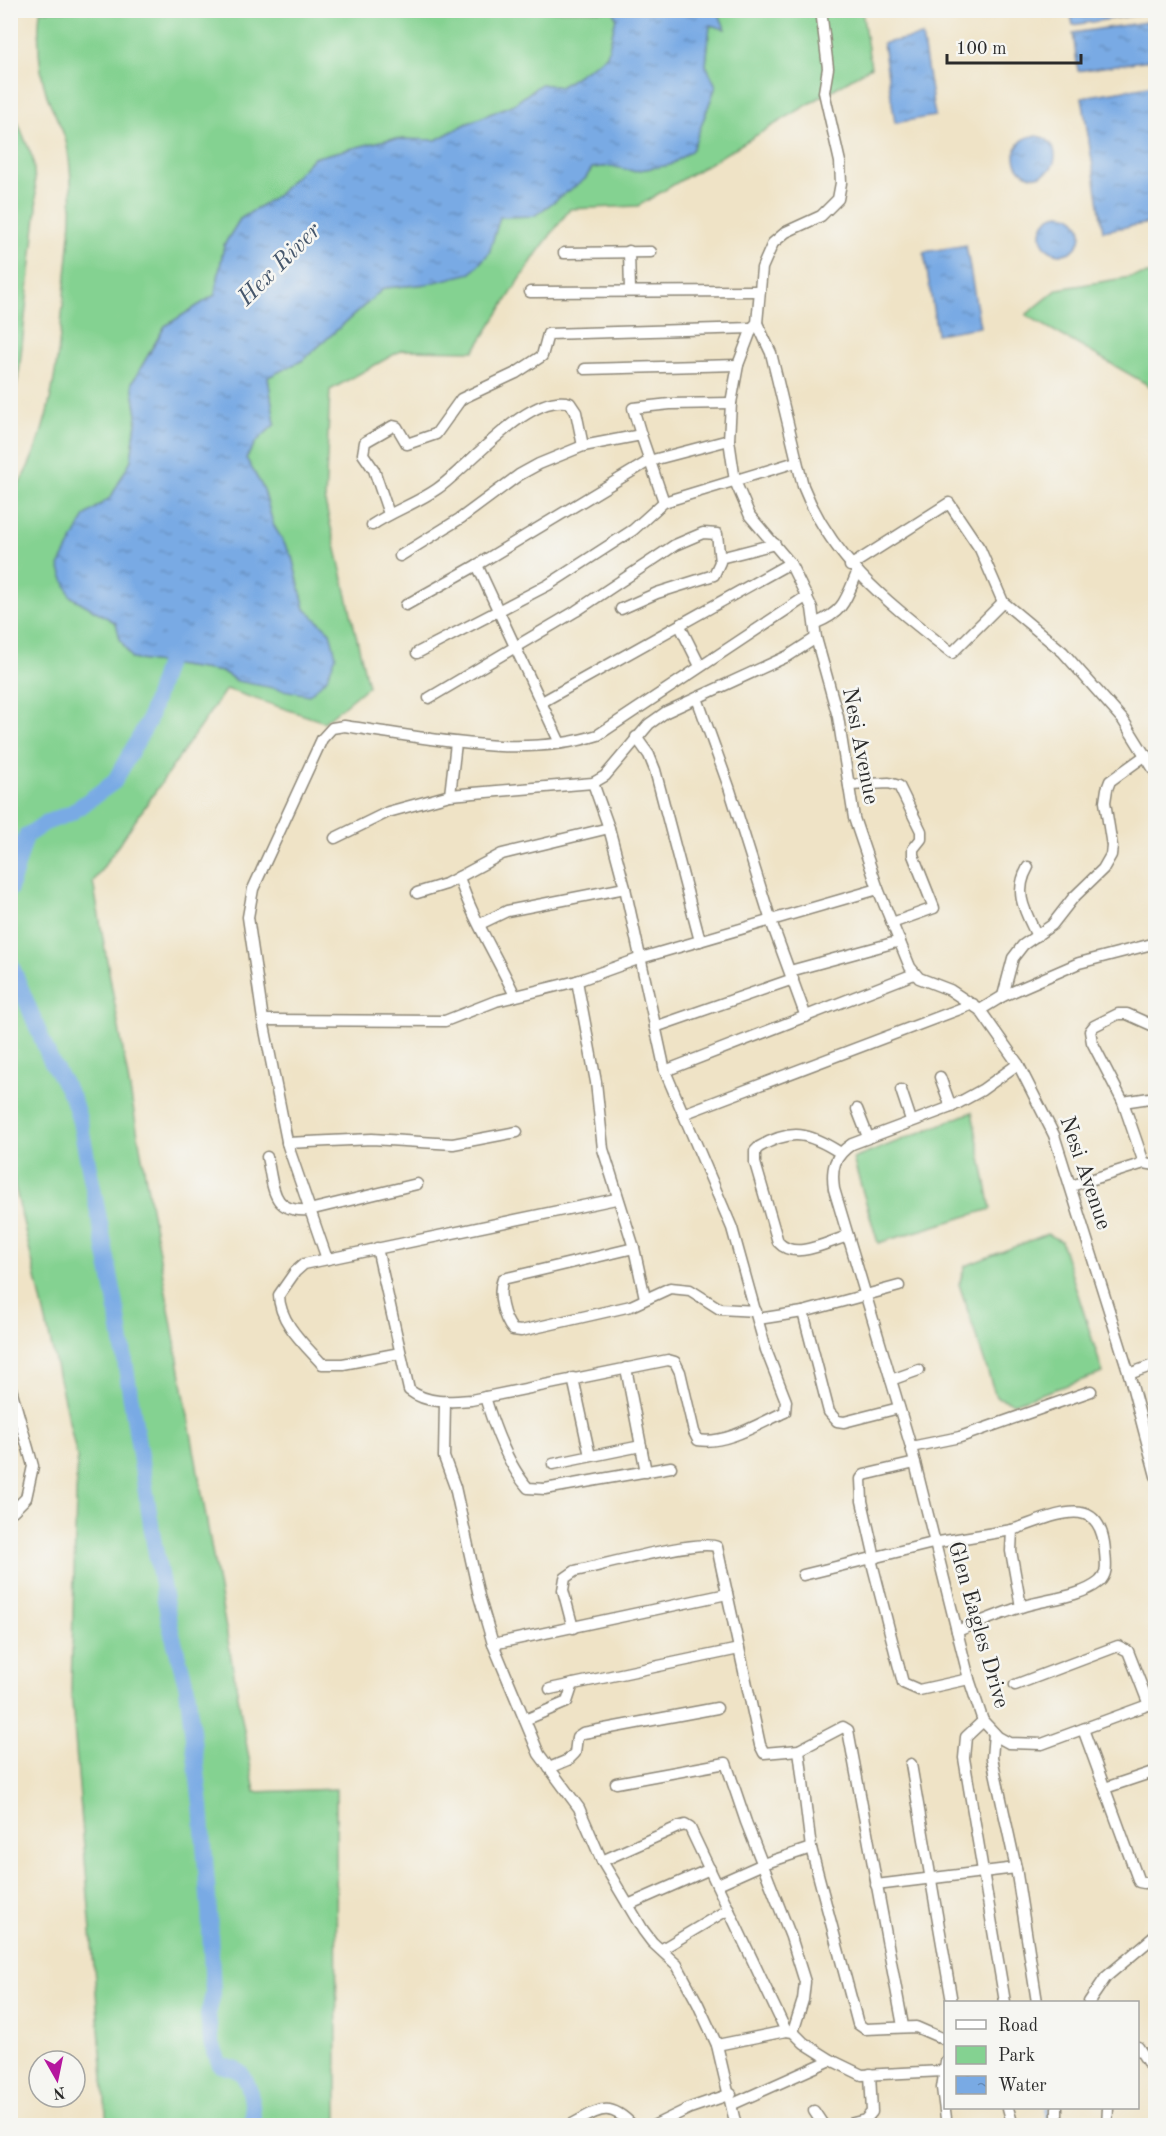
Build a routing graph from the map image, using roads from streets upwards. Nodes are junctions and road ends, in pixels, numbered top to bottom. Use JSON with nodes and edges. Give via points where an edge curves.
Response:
{"nodes":[{"id":1,"x":821,"y":10,"type":"edge"},
{"id":2,"x":628,"y":251,"type":"junction"},
{"id":3,"x":651,"y":252,"type":"dead end"},
{"id":4,"x":564,"y":253,"type":"dead end"},
{"id":5,"x":630,"y":290,"type":"junction"},
{"id":6,"x":759,"y":291,"type":"junction"},
{"id":7,"x":530,"y":292,"type":"dead end"},
{"id":8,"x":755,"y":326,"type":"junction"},
{"id":9,"x":738,"y":365,"type":"junction"},
{"id":10,"x":585,"y":369,"type":"dead end"},
{"id":11,"x":731,"y":403,"type":"junction"},
{"id":12,"x":641,"y":435,"type":"junction"},
{"id":13,"x":729,"y":440,"type":"junction"},
{"id":14,"x":584,"y":446,"type":"junction"},
{"id":15,"x":649,"y":461,"type":"junction"},
{"id":16,"x":796,"y":462,"type":"junction"},
{"id":17,"x":735,"y":481,"type":"junction"},
{"id":18,"x":664,"y":502,"type":"junction"},
{"id":19,"x":388,"y":514,"type":"junction"},
{"id":20,"x":372,"y":525,"type":"dead end"},
{"id":21,"x":775,"y":544,"type":"junction"},
{"id":22,"x":400,"y":556,"type":"dead end"},
{"id":23,"x":720,"y":558,"type":"junction"},
{"id":24,"x":790,"y":563,"type":"junction"},
{"id":25,"x":477,"y":566,"type":"junction"},
{"id":26,"x":853,"y":570,"type":"junction"},
{"id":27,"x":807,"y":596,"type":"junction"},
{"id":28,"x":1003,"y":602,"type":"junction"},
{"id":29,"x":406,"y":605,"type":"dead end"},
{"id":30,"x":500,"y":609,"type":"junction"},
{"id":31,"x":621,"y":609,"type":"dead end"},
{"id":32,"x":816,"y":623,"type":"junction"},
{"id":33,"x":681,"y":626,"type":"junction"},
{"id":34,"x":816,"y":638,"type":"junction"},
{"id":35,"x":515,"y":645,"type":"junction"},
{"id":36,"x":417,"y":652,"type":"dead end"},
{"id":37,"x":700,"y":666,"type":"junction"},
{"id":38,"x":429,"y":698,"type":"dead end"},
{"id":39,"x":698,"y":698,"type":"junction"},
{"id":40,"x":542,"y":702,"type":"junction"},
{"id":41,"x":636,"y":737,"type":"junction"},
{"id":42,"x":456,"y":743,"type":"junction"},
{"id":43,"x":560,"y":743,"type":"junction"},
{"id":44,"x":1146,"y":755,"type":"junction"},
{"id":45,"x":1155,"y":773,"type":"edge"},
{"id":46,"x":593,"y":783,"type":"junction"},
{"id":47,"x":849,"y":785,"type":"junction"},
{"id":48,"x":450,"y":795,"type":"junction"},
{"id":49,"x":609,"y":828,"type":"junction"},
{"id":50,"x":335,"y":838,"type":"dead end"},
{"id":51,"x":1028,"y":867,"type":"dead end"},
{"id":52,"x":459,"y":877,"type":"junction"},
{"id":53,"x":625,"y":888,"type":"junction"},
{"id":54,"x":878,"y":889,"type":"junction"},
{"id":55,"x":417,"y":893,"type":"dead end"},
{"id":56,"x":771,"y":921,"type":"junction"},
{"id":57,"x":891,"y":923,"type":"junction"},
{"id":58,"x":480,"y":924,"type":"junction"},
{"id":59,"x":1037,"y":936,"type":"junction"},
{"id":60,"x":700,"y":941,"type":"junction"},
{"id":61,"x":900,"y":942,"type":"junction"},
{"id":62,"x":1155,"y":943,"type":"edge"},
{"id":63,"x":641,"y":958,"type":"junction"},
{"id":64,"x":914,"y":974,"type":"junction"},
{"id":65,"x":792,"y":975,"type":"junction"},
{"id":66,"x":577,"y":981,"type":"junction"},
{"id":67,"x":515,"y":996,"type":"junction"},
{"id":68,"x":1003,"y":996,"type":"junction"},
{"id":69,"x":976,"y":1007,"type":"junction"},
{"id":70,"x":806,"y":1017,"type":"junction"},
{"id":71,"x":263,"y":1020,"type":"junction"},
{"id":72,"x":1155,"y":1026,"type":"edge"},
{"id":73,"x":655,"y":1027,"type":"junction"},
{"id":74,"x":1018,"y":1064,"type":"junction"},
{"id":75,"x":665,"y":1071,"type":"junction"},
{"id":76,"x":940,"y":1077,"type":"dead end"},
{"id":77,"x":901,"y":1090,"type":"dead end"},
{"id":78,"x":1155,"y":1097,"type":"edge"},
{"id":79,"x":1123,"y":1102,"type":"junction"},
{"id":80,"x":951,"y":1107,"type":"junction"},
{"id":81,"x":857,"y":1109,"type":"dead end"},
{"id":82,"x":683,"y":1114,"type":"junction"},
{"id":83,"x":911,"y":1120,"type":"junction"},
{"id":84,"x":517,"y":1132,"type":"dead end"},
{"id":85,"x":868,"y":1137,"type":"junction"},
{"id":86,"x":287,"y":1143,"type":"junction"},
{"id":87,"x":839,"y":1152,"type":"junction"},
{"id":88,"x":267,"y":1157,"type":"dead end"},
{"id":89,"x":1144,"y":1163,"type":"junction"},
{"id":90,"x":1155,"y":1165,"type":"edge"},
{"id":91,"x":417,"y":1184,"type":"dead end"},
{"id":92,"x":1071,"y":1186,"type":"junction"},
{"id":93,"x":616,"y":1198,"type":"junction"},
{"id":94,"x":309,"y":1210,"type":"junction"},
{"id":95,"x":848,"y":1236,"type":"junction"},
{"id":96,"x":376,"y":1248,"type":"junction"},
{"id":97,"x":633,"y":1248,"type":"junction"},
{"id":98,"x":327,"y":1258,"type":"junction"},
{"id":99,"x":899,"y":1286,"type":"dead end"},
{"id":100,"x":865,"y":1295,"type":"junction"},
{"id":101,"x":645,"y":1298,"type":"junction"},
{"id":102,"x":803,"y":1312,"type":"junction"},
{"id":103,"x":757,"y":1315,"type":"junction"},
{"id":104,"x":400,"y":1353,"type":"junction"},
{"id":105,"x":1155,"y":1364,"type":"edge"},
{"id":106,"x":626,"y":1368,"type":"junction"},
{"id":107,"x":920,"y":1370,"type":"dead end"},
{"id":108,"x":1129,"y":1374,"type":"junction"},
{"id":109,"x":573,"y":1378,"type":"junction"},
{"id":110,"x":891,"y":1380,"type":"junction"},
{"id":111,"x":10,"y":1386,"type":"edge"},
{"id":112,"x":1091,"y":1391,"type":"dead end"},
{"id":113,"x":485,"y":1397,"type":"junction"},
{"id":114,"x":445,"y":1402,"type":"junction"},
{"id":115,"x":899,"y":1408,"type":"junction"},
{"id":116,"x":641,"y":1446,"type":"junction"},
{"id":117,"x":911,"y":1447,"type":"junction"},
{"id":118,"x":590,"y":1456,"type":"junction"},
{"id":119,"x":915,"y":1463,"type":"junction"},
{"id":120,"x":553,"y":1464,"type":"dead end"},
{"id":121,"x":671,"y":1467,"type":"dead end"},
{"id":122,"x":646,"y":1472,"type":"junction"},
{"id":123,"x":1155,"y":1476,"type":"edge"},
{"id":124,"x":10,"y":1509,"type":"edge"},
{"id":125,"x":1012,"y":1530,"type":"junction"},
{"id":126,"x":933,"y":1543,"type":"junction"},
{"id":127,"x":873,"y":1558,"type":"junction"},
{"id":128,"x":803,"y":1575,"type":"dead end"},
{"id":129,"x":728,"y":1594,"type":"junction"},
{"id":130,"x":1021,"y":1606,"type":"junction"},
{"id":131,"x":573,"y":1628,"type":"junction"},
{"id":132,"x":957,"y":1631,"type":"junction"},
{"id":133,"x":493,"y":1644,"type":"junction"},
{"id":134,"x":739,"y":1649,"type":"junction"},
{"id":135,"x":969,"y":1678,"type":"junction"},
{"id":136,"x":573,"y":1684,"type":"junction"},
{"id":137,"x":1015,"y":1685,"type":"dead end"},
{"id":138,"x":550,"y":1689,"type":"dead end"},
{"id":139,"x":1152,"y":1704,"type":"edge"},
{"id":140,"x":717,"y":1708,"type":"dead end"},
{"id":141,"x":525,"y":1720,"type":"junction"},
{"id":142,"x":983,"y":1721,"type":"junction"},
{"id":143,"x":1083,"y":1729,"type":"junction"},
{"id":144,"x":994,"y":1733,"type":"junction"},
{"id":145,"x":798,"y":1750,"type":"junction"},
{"id":146,"x":911,"y":1764,"type":"dead end"},
{"id":147,"x":549,"y":1768,"type":"junction"},
{"id":148,"x":1155,"y":1771,"type":"edge"},
{"id":149,"x":616,"y":1783,"type":"dead end"},
{"id":150,"x":1106,"y":1788,"type":"junction"},
{"id":151,"x":811,"y":1848,"type":"junction"},
{"id":152,"x":602,"y":1861,"type":"junction"},
{"id":153,"x":763,"y":1864,"type":"junction"},
{"id":154,"x":1016,"y":1868,"type":"junction"},
{"id":155,"x":710,"y":1869,"type":"junction"},
{"id":156,"x":983,"y":1873,"type":"junction"},
{"id":157,"x":931,"y":1878,"type":"junction"},
{"id":158,"x":1155,"y":1880,"type":"edge"},
{"id":159,"x":718,"y":1884,"type":"junction"},
{"id":160,"x":876,"y":1885,"type":"junction"},
{"id":161,"x":628,"y":1905,"type":"junction"},
{"id":162,"x":729,"y":1909,"type":"junction"},
{"id":163,"x":1155,"y":1935,"type":"edge"},
{"id":164,"x":662,"y":1949,"type":"junction"},
{"id":165,"x":952,"y":2001,"type":"edge"},
{"id":166,"x":1005,"y":2001,"type":"edge"},
{"id":167,"x":1037,"y":2001,"type":"edge"},
{"id":168,"x":1090,"y":2001,"type":"edge"},
{"id":169,"x":903,"y":2026,"type":"junction"},
{"id":170,"x":790,"y":2031,"type":"junction"},
{"id":171,"x":944,"y":2040,"type":"edge"},
{"id":172,"x":717,"y":2045,"type":"junction"},
{"id":173,"x":1139,"y":2050,"type":"edge"},
{"id":174,"x":831,"y":2060,"type":"junction"},
{"id":175,"x":944,"y":2066,"type":"edge"},
{"id":176,"x":870,"y":2074,"type":"junction"},
{"id":177,"x":1155,"y":2074,"type":"edge"},
{"id":178,"x":944,"y":2093,"type":"edge"},
{"id":179,"x":732,"y":2099,"type":"junction"},
{"id":180,"x":950,"y":2109,"type":"edge"},
{"id":181,"x":1008,"y":2109,"type":"edge"},
{"id":182,"x":1057,"y":2109,"type":"edge"},
{"id":183,"x":1108,"y":2109,"type":"edge"},
{"id":184,"x":814,"y":2111,"type":"dead end"},
{"id":185,"x":568,"y":2126,"type":"edge"},
{"id":186,"x":633,"y":2126,"type":"edge"},
{"id":187,"x":653,"y":2126,"type":"edge"},
{"id":188,"x":736,"y":2126,"type":"edge"},
{"id":189,"x":824,"y":2126,"type":"edge"},
{"id":190,"x":842,"y":2126,"type":"edge"},
{"id":191,"x":947,"y":2126,"type":"edge"},
{"id":192,"x":1013,"y":2126,"type":"edge"},
{"id":193,"x":1057,"y":2126,"type":"edge"},
{"id":194,"x":1107,"y":2126,"type":"edge"}],
"edges":[{"from":1,"to":6,"type":"street","name":"Nesi Avenue","via":[[828,68],[824,92],[840,162],[838,199],[821,216],[786,232],[773,243],[762,268]]},
{"from":2,"to":3,"type":"street"},
{"from":2,"to":4,"type":"street"},
{"from":2,"to":5,"type":"street"},
{"from":5,"to":6,"type":"street"},
{"from":5,"to":7,"type":"street"},
{"from":6,"to":8,"type":"street","name":"Nesi Avenue"},
{"from":8,"to":9,"type":"street","name":"Nesi Avenue"},
{"from":8,"to":16,"type":"street","via":[[771,352]]},
{"from":8,"to":19,"type":"street","via":[[549,334],[542,356],[461,399],[432,437],[410,444],[397,427],[391,426],[365,442],[363,454],[374,470]]},
{"from":9,"to":10,"type":"street"},
{"from":9,"to":11,"type":"street","name":"Nesi Avenue"},
{"from":11,"to":12,"type":"street","via":[[633,408]]},
{"from":11,"to":13,"type":"street","name":"Nesi Avenue"},
{"from":12,"to":14,"type":"street"},
{"from":12,"to":15,"type":"street"},
{"from":13,"to":15,"type":"street"},
{"from":13,"to":17,"type":"street","name":"Nesi Avenue"},
{"from":14,"to":19,"type":"street","via":[[570,403],[536,409],[492,438],[435,491]]},
{"from":14,"to":22,"type":"street","via":[[519,475]]},
{"from":15,"to":18,"type":"street"},
{"from":15,"to":25,"type":"street"},
{"from":16,"to":17,"type":"street"},
{"from":16,"to":26,"type":"street","via":[[811,505]]},
{"from":17,"to":18,"type":"street"},
{"from":17,"to":21,"type":"street","name":"Nesi Avenue","via":[[750,516]]},
{"from":18,"to":30,"type":"street","via":[[633,530],[548,585]]},
{"from":19,"to":20,"type":"street"},
{"from":21,"to":23,"type":"street"},
{"from":21,"to":24,"type":"street","name":"Nesi Avenue"},
{"from":23,"to":31,"type":"street","via":[[714,574]]},
{"from":23,"to":35,"type":"street","via":[[717,534],[703,533],[684,541]]},
{"from":24,"to":27,"type":"street","name":"Nesi Avenue"},
{"from":24,"to":33,"type":"street"},
{"from":25,"to":29,"type":"street"},
{"from":25,"to":30,"type":"street"},
{"from":26,"to":28,"type":"street","via":[[952,653]]},
{"from":26,"to":28,"type":"street","via":[[949,503],[980,549]]},
{"from":26,"to":32,"type":"street","via":[[844,604],[832,617]]},
{"from":27,"to":32,"type":"street","name":"Nesi Avenue"},
{"from":27,"to":37,"type":"street"},
{"from":28,"to":44,"type":"street","via":[[1063,652],[1123,720]]},
{"from":30,"to":35,"type":"street"},
{"from":30,"to":36,"type":"street"},
{"from":32,"to":34,"type":"street","name":"Nesi Avenue"},
{"from":33,"to":37,"type":"street"},
{"from":33,"to":40,"type":"street"},
{"from":34,"to":39,"type":"street","via":[[788,656]]},
{"from":34,"to":47,"type":"street","name":"Nesi Avenue","via":[[838,717]]},
{"from":35,"to":38,"type":"street"},
{"from":35,"to":40,"type":"street"},
{"from":37,"to":43,"type":"street","via":[[598,735]]},
{"from":39,"to":41,"type":"street","via":[[666,712]]},
{"from":39,"to":56,"type":"street"},
{"from":40,"to":43,"type":"street"},
{"from":41,"to":46,"type":"street","via":[[605,776]]},
{"from":41,"to":60,"type":"street","via":[[655,770]]},
{"from":42,"to":43,"type":"street","via":[[519,747]]},
{"from":42,"to":48,"type":"street"},
{"from":42,"to":71,"type":"street","via":[[344,726],[332,728],[322,739],[274,840],[249,905],[248,926]]},
{"from":44,"to":45,"type":"street"},
{"from":44,"to":59,"type":"street","via":[[1110,781],[1105,802],[1112,846],[1103,869]]},
{"from":46,"to":48,"type":"street"},
{"from":46,"to":49,"type":"street"},
{"from":47,"to":54,"type":"street","name":"Nesi Avenue","via":[[854,818]]},
{"from":47,"to":57,"type":"street","via":[[899,786],[921,831],[913,855],[934,908]]},
{"from":48,"to":50,"type":"street","via":[[388,812]]},
{"from":49,"to":52,"type":"street","via":[[502,854]]},
{"from":49,"to":53,"type":"street"},
{"from":51,"to":59,"type":"street","via":[[1020,881],[1020,893]]},
{"from":52,"to":55,"type":"street"},
{"from":52,"to":58,"type":"street"},
{"from":53,"to":58,"type":"street","via":[[507,911]]},
{"from":53,"to":63,"type":"street"},
{"from":54,"to":56,"type":"street"},
{"from":54,"to":57,"type":"street","name":"Nesi Avenue"},
{"from":56,"to":60,"type":"street"},
{"from":56,"to":65,"type":"street"},
{"from":57,"to":61,"type":"street","name":"Nesi Avenue"},
{"from":58,"to":67,"type":"street"},
{"from":59,"to":68,"type":"street","via":[[1013,958]]},
{"from":60,"to":63,"type":"street"},
{"from":61,"to":64,"type":"street","name":"Nesi Avenue"},
{"from":61,"to":65,"type":"street"},
{"from":62,"to":68,"type":"street","via":[[1079,963]]},
{"from":63,"to":66,"type":"street"},
{"from":63,"to":73,"type":"street"},
{"from":64,"to":69,"type":"street","name":"Nesi Avenue"},
{"from":64,"to":70,"type":"street"},
{"from":65,"to":70,"type":"street"},
{"from":65,"to":73,"type":"street"},
{"from":66,"to":67,"type":"street"},
{"from":66,"to":93,"type":"street","via":[[596,1082],[603,1149]]},
{"from":67,"to":71,"type":"street","via":[[445,1021]]},
{"from":68,"to":69,"type":"street"},
{"from":69,"to":74,"type":"street","name":"Nesi Avenue"},
{"from":69,"to":82,"type":"street"},
{"from":70,"to":75,"type":"street"},
{"from":71,"to":86,"type":"street"},
{"from":72,"to":79,"type":"street","via":[[1118,1014],[1090,1031]]},
{"from":73,"to":75,"type":"street"},
{"from":74,"to":80,"type":"street"},
{"from":74,"to":92,"type":"street","name":"Nesi Avenue","via":[[1046,1118]]},
{"from":75,"to":82,"type":"street"},
{"from":76,"to":80,"type":"street"},
{"from":77,"to":83,"type":"street"},
{"from":78,"to":79,"type":"street"},
{"from":79,"to":89,"type":"street"},
{"from":80,"to":83,"type":"street"},
{"from":81,"to":85,"type":"street"},
{"from":82,"to":103,"type":"street","via":[[728,1218]]},
{"from":83,"to":85,"type":"street"},
{"from":84,"to":86,"type":"street","via":[[453,1144],[372,1138]]},
{"from":85,"to":87,"type":"street"},
{"from":86,"to":94,"type":"street"},
{"from":87,"to":95,"type":"street","name":"Glen Eagles Drive","via":[[832,1176]]},
{"from":87,"to":95,"type":"street","via":[[818,1138],[800,1134],[759,1146],[754,1163],[778,1242],[785,1249],[805,1249]]},
{"from":88,"to":94,"type":"street","via":[[283,1207]]},
{"from":89,"to":90,"type":"street"},
{"from":89,"to":92,"type":"street"},
{"from":91,"to":94,"type":"street"},
{"from":92,"to":108,"type":"street","name":"Nesi Avenue"},
{"from":93,"to":96,"type":"street"},
{"from":93,"to":97,"type":"street"},
{"from":94,"to":98,"type":"street"},
{"from":95,"to":100,"type":"street","name":"Glen Eagles Drive"},
{"from":96,"to":98,"type":"street"},
{"from":96,"to":104,"type":"street"},
{"from":97,"to":101,"type":"street"},
{"from":97,"to":101,"type":"street","via":[[503,1279],[500,1287],[506,1322],[513,1330],[521,1331],[631,1306]]},
{"from":98,"to":104,"type":"street","via":[[304,1264],[279,1295],[281,1313],[301,1341],[322,1364],[330,1365]]},
{"from":99,"to":100,"type":"street"},
{"from":100,"to":102,"type":"street"},
{"from":100,"to":110,"type":"street","name":"Glen Eagles Drive"},
{"from":101,"to":103,"type":"street","via":[[670,1288],[690,1290],[720,1309]]},
{"from":102,"to":103,"type":"street"},
{"from":102,"to":115,"type":"street","via":[[829,1412],[837,1421]]},
{"from":103,"to":106,"type":"street","via":[[786,1401],[785,1412],[728,1436],[698,1440],[675,1362]]},
{"from":104,"to":114,"type":"street","via":[[409,1390],[418,1397]]},
{"from":105,"to":108,"type":"street"},
{"from":106,"to":109,"type":"street"},
{"from":106,"to":116,"type":"street"},
{"from":107,"to":110,"type":"street"},
{"from":108,"to":123,"type":"street","name":"Nesi Avenue"},
{"from":109,"to":113,"type":"street"},
{"from":109,"to":118,"type":"street"},
{"from":110,"to":115,"type":"street","name":"Glen Eagles Drive"},
{"from":111,"to":124,"type":"street","via":[[33,1466],[26,1498],[13,1511]]},
{"from":112,"to":117,"type":"street","via":[[960,1437]]},
{"from":113,"to":114,"type":"street"},
{"from":113,"to":122,"type":"street","via":[[492,1420],[528,1488],[545,1489]]},
{"from":114,"to":133,"type":"street","via":[[444,1456]]},
{"from":115,"to":117,"type":"street","name":"Glen Eagles Drive"},
{"from":116,"to":118,"type":"street"},
{"from":116,"to":122,"type":"street"},
{"from":117,"to":119,"type":"street","name":"Glen Eagles Drive"},
{"from":118,"to":120,"type":"street"},
{"from":119,"to":126,"type":"street","name":"Glen Eagles Drive"},
{"from":119,"to":127,"type":"street","via":[[861,1479]]},
{"from":121,"to":122,"type":"street"},
{"from":125,"to":126,"type":"street"},
{"from":125,"to":130,"type":"street","via":[[1011,1551]]},
{"from":125,"to":130,"type":"street","via":[[1083,1512],[1093,1515],[1104,1540],[1107,1569],[1101,1580],[1090,1588]]},
{"from":126,"to":127,"type":"street"},
{"from":126,"to":132,"type":"street","name":"Glen Eagles Drive"},
{"from":127,"to":128,"type":"street"},
{"from":127,"to":135,"type":"street","via":[[903,1683],[919,1690]]},
{"from":129,"to":131,"type":"street"},
{"from":129,"to":131,"type":"street","via":[[717,1547],[710,1543],[675,1549],[575,1571],[565,1578],[563,1590]]},
{"from":129,"to":134,"type":"street"},
{"from":130,"to":132,"type":"street"},
{"from":131,"to":133,"type":"street"},
{"from":132,"to":135,"type":"street","name":"Glen Eagles Drive"},
{"from":133,"to":141,"type":"street"},
{"from":134,"to":136,"type":"street"},
{"from":134,"to":145,"type":"street","via":[[764,1753]]},
{"from":135,"to":142,"type":"street","name":"Glen Eagles Drive"},
{"from":136,"to":138,"type":"street"},
{"from":136,"to":141,"type":"street","via":[[567,1702]]},
{"from":137,"to":139,"type":"street","via":[[1118,1646],[1128,1651]]},
{"from":139,"to":143,"type":"street","name":"Glen Eagles Drive"},
{"from":140,"to":147,"type":"street","via":[[583,1733],[577,1737],[575,1753]]},
{"from":141,"to":147,"type":"street"},
{"from":142,"to":144,"type":"street","name":"Glen Eagles Drive"},
{"from":142,"to":156,"type":"street","via":[[966,1737],[964,1758]]},
{"from":143,"to":144,"type":"street","name":"Glen Eagles Drive","via":[[1027,1746],[1010,1743]]},
{"from":143,"to":150,"type":"street"},
{"from":144,"to":154,"type":"street","via":[[992,1758]]},
{"from":145,"to":151,"type":"street"},
{"from":145,"to":160,"type":"street","via":[[843,1727],[848,1730]]},
{"from":146,"to":157,"type":"street"},
{"from":147,"to":152,"type":"street","via":[[579,1808]]},
{"from":148,"to":150,"type":"street"},
{"from":149,"to":153,"type":"street","via":[[726,1763]]},
{"from":150,"to":158,"type":"street","via":[[1139,1882]]},
{"from":151,"to":153,"type":"street"},
{"from":151,"to":169,"type":"street","via":[[858,2024],[865,2029]]},
{"from":152,"to":155,"type":"street","via":[[685,1825],[693,1833]]},
{"from":152,"to":161,"type":"street"},
{"from":153,"to":159,"type":"street"},
{"from":153,"to":170,"type":"street","via":[[805,1982],[803,2000]]},
{"from":154,"to":156,"type":"street"},
{"from":154,"to":167,"type":"street"},
{"from":155,"to":159,"type":"street"},
{"from":155,"to":161,"type":"street"},
{"from":156,"to":157,"type":"street"},
{"from":156,"to":166,"type":"street"},
{"from":157,"to":160,"type":"street"},
{"from":157,"to":165,"type":"street"},
{"from":159,"to":162,"type":"street"},
{"from":160,"to":169,"type":"street"},
{"from":161,"to":164,"type":"street","via":[[652,1942]]},
{"from":162,"to":164,"type":"street"},
{"from":162,"to":170,"type":"street"},
{"from":163,"to":168,"type":"street","via":[[1106,1977]]},
{"from":164,"to":172,"type":"street","via":[[677,1965]]},
{"from":169,"to":171,"type":"street","via":[[916,2026]]},
{"from":170,"to":172,"type":"street"},
{"from":170,"to":174,"type":"street"},
{"from":172,"to":179,"type":"street"},
{"from":173,"to":177,"type":"street"},
{"from":174,"to":176,"type":"street","via":[[862,2075]]},
{"from":174,"to":179,"type":"street"},
{"from":175,"to":176,"type":"street"},
{"from":175,"to":178,"type":"street"},
{"from":176,"to":190,"type":"street","via":[[872,2112],[865,2120]]},
{"from":179,"to":187,"type":"street","via":[[696,2105]]},
{"from":179,"to":188,"type":"street"},
{"from":180,"to":191,"type":"street"},
{"from":181,"to":192,"type":"street"},
{"from":182,"to":193,"type":"street"},
{"from":183,"to":194,"type":"street"},
{"from":184,"to":189,"type":"street"},
{"from":185,"to":186,"type":"street","via":[[609,2109],[620,2112]]}]}
